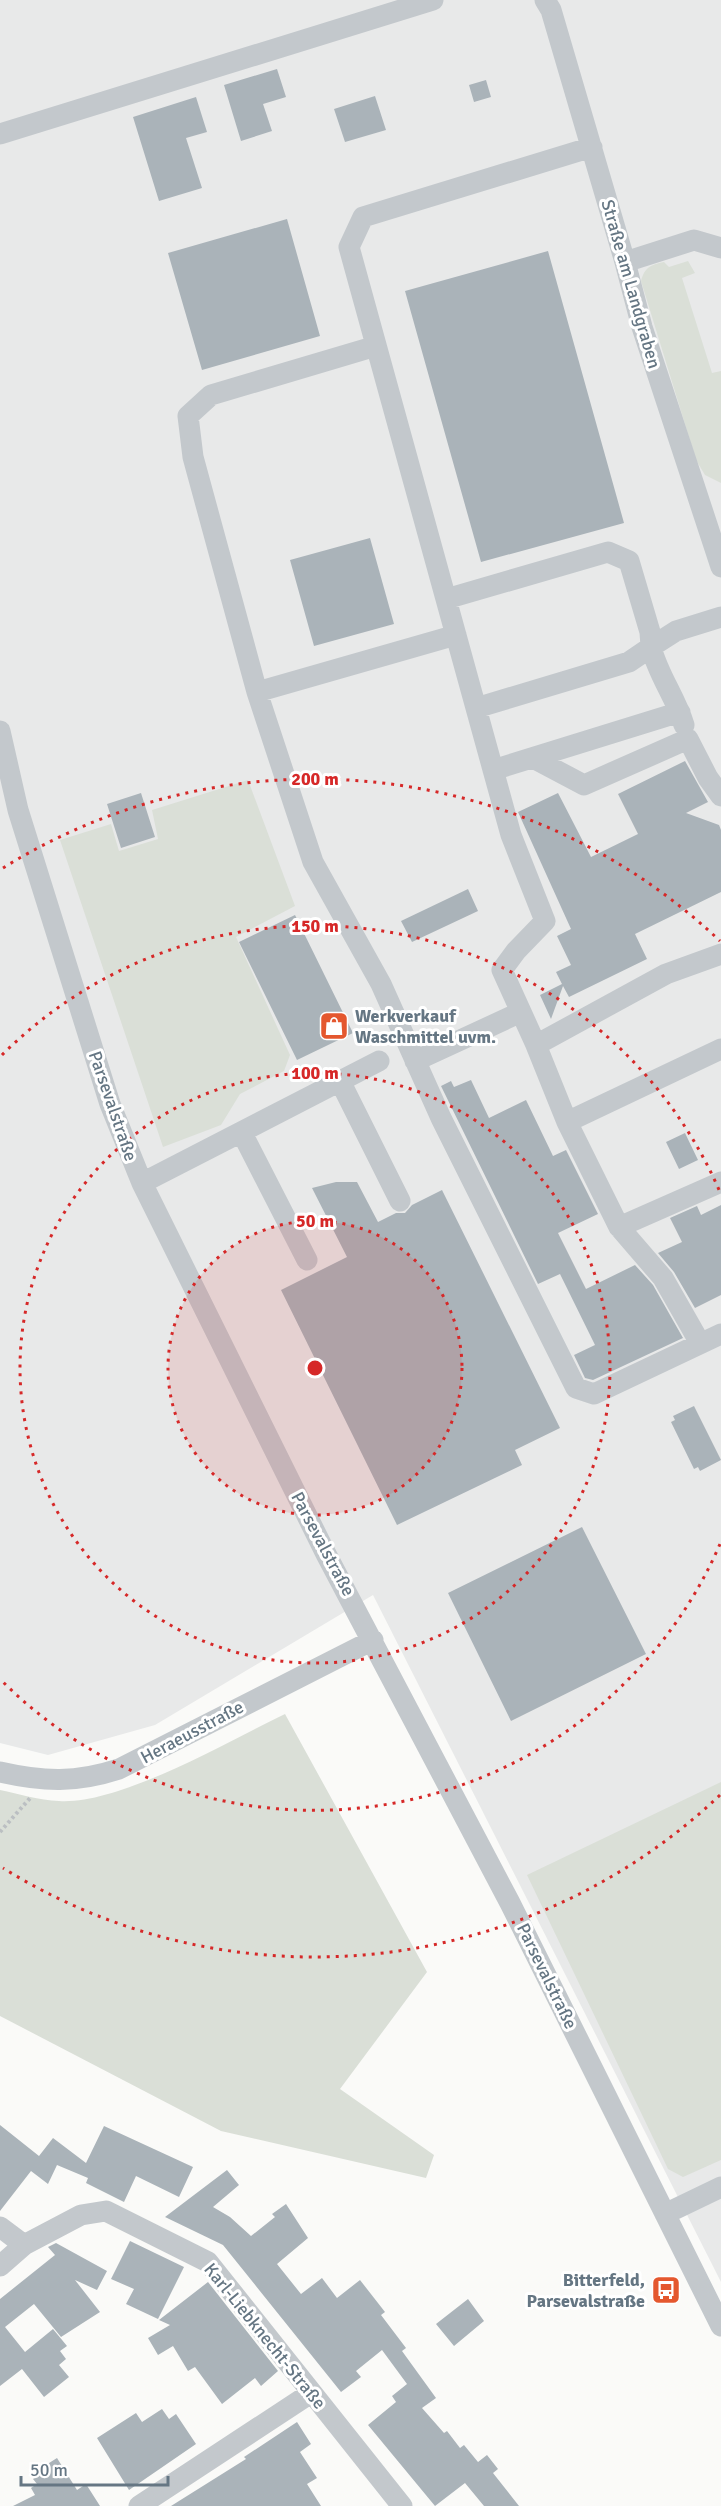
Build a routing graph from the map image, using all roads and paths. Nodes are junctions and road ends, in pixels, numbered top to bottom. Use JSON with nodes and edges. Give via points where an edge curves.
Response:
{"nodes":[{"id":1,"x":433,"y":0,"type":"edge"},
{"id":2,"x":545,"y":0,"type":"edge"},
{"id":3,"x":0,"y":134,"type":"edge"},
{"id":4,"x":592,"y":147,"type":"junction"},
{"id":5,"x":721,"y":248,"type":"edge"},
{"id":6,"x":626,"y":262,"type":"junction"},
{"id":7,"x":376,"y":346,"type":"junction"},
{"id":8,"x":712,"y":512,"type":"edge"},
{"id":9,"x":721,"y":567,"type":"edge"},
{"id":10,"x":446,"y":599,"type":"junction"},
{"id":11,"x":721,"y":617,"type":"edge"},
{"id":12,"x":456,"y":635,"type":"junction"},
{"id":13,"x":651,"y":647,"type":"junction"},
{"id":14,"x":257,"y":692,"type":"junction"},
{"id":15,"x":476,"y":708,"type":"junction"},
{"id":16,"x":680,"y":711,"type":"junction"},
{"id":17,"x":0,"y":731,"type":"edge"},
{"id":18,"x":688,"y":739,"type":"junction"},
{"id":19,"x":533,"y":758,"type":"junction"},
{"id":20,"x":493,"y":770,"type":"junction"},
{"id":21,"x":721,"y":796,"type":"edge"},
{"id":22,"x":721,"y":954,"type":"edge"},
{"id":23,"x":521,"y":1012,"type":"junction"},
{"id":24,"x":536,"y":1045,"type":"junction"},
{"id":25,"x":721,"y":1049,"type":"edge"},
{"id":26,"x":379,"y":1061,"type":"dead end"},
{"id":27,"x":415,"y":1061,"type":"junction"},
{"id":28,"x":340,"y":1082,"type":"junction"},
{"id":29,"x":567,"y":1122,"type":"junction"},
{"id":30,"x":242,"y":1133,"type":"junction"},
{"id":31,"x":721,"y":1182,"type":"edge"},
{"id":32,"x":142,"y":1183,"type":"junction"},
{"id":33,"x":400,"y":1201,"type":"dead end"},
{"id":34,"x":619,"y":1227,"type":"junction"},
{"id":35,"x":307,"y":1260,"type":"dead end"},
{"id":36,"x":721,"y":1334,"type":"edge"},
{"id":37,"x":700,"y":1343,"type":"junction"},
{"id":38,"x":374,"y":1640,"type":"junction"},
{"id":39,"x":0,"y":1772,"type":"edge"},
{"id":40,"x":45,"y":1781,"type":"junction"},
{"id":41,"x":0,"y":1832,"type":"edge"},
{"id":42,"x":721,"y":2187,"type":"edge"},
{"id":43,"x":666,"y":2214,"type":"junction"},
{"id":44,"x":0,"y":2227,"type":"edge"},
{"id":45,"x":24,"y":2245,"type":"junction"},
{"id":46,"x":0,"y":2266,"type":"edge"},
{"id":47,"x":721,"y":2326,"type":"edge"},
{"id":48,"x":311,"y":2393,"type":"junction"},
{"id":49,"x":139,"y":2506,"type":"edge"},
{"id":50,"x":402,"y":2506,"type":"edge"}],
"edges":[{"from":1,"to":3,"type":"street"},
{"from":2,"to":4,"type":"street","name":"Straße am Landgraben"},
{"from":4,"to":6,"type":"street","name":"Straße am Landgraben"},
{"from":4,"to":7,"type":"street","via":[[363,217],[349,247]]},
{"from":5,"to":6,"type":"street","via":[[694,240]]},
{"from":6,"to":8,"type":"street","name":"Straße am Landgraben","via":[[642,327]]},
{"from":7,"to":10,"type":"street"},
{"from":7,"to":14,"type":"street","via":[[210,395],[188,416],[193,457]]},
{"from":8,"to":9,"type":"street","name":"Straße am Landgraben"},
{"from":10,"to":12,"type":"street"},
{"from":10,"to":13,"type":"street","via":[[608,552],[629,561]]},
{"from":11,"to":13,"type":"street","via":[[676,631]]},
{"from":12,"to":14,"type":"street"},
{"from":12,"to":15,"type":"street"},
{"from":13,"to":15,"type":"street","via":[[629,662]]},
{"from":13,"to":16,"type":"street"},
{"from":14,"to":27,"type":"street","via":[[313,862],[381,984]]},
{"from":15,"to":20,"type":"street"},
{"from":16,"to":18,"type":"street"},
{"from":16,"to":19,"type":"street"},
{"from":17,"to":32,"type":"street","name":"Parsevalstraße","via":[[18,810],[110,1104]]},
{"from":18,"to":19,"type":"street","via":[[584,785]]},
{"from":18,"to":21,"type":"street"},
{"from":19,"to":20,"type":"street"},
{"from":20,"to":23,"type":"street","via":[[511,836],[545,921],[502,970]]},
{"from":22,"to":24,"type":"street","via":[[666,974]]},
{"from":23,"to":24,"type":"street"},
{"from":23,"to":27,"type":"street"},
{"from":24,"to":29,"type":"street"},
{"from":25,"to":29,"type":"street"},
{"from":26,"to":28,"type":"street"},
{"from":27,"to":37,"type":"street","via":[[576,1388],[594,1394]]},
{"from":28,"to":30,"type":"street"},
{"from":28,"to":33,"type":"street"},
{"from":29,"to":34,"type":"street"},
{"from":30,"to":32,"type":"street"},
{"from":30,"to":35,"type":"street"},
{"from":31,"to":34,"type":"street"},
{"from":32,"to":38,"type":"street","name":"Parsevalstraße","via":[[326,1554]]},
{"from":34,"to":37,"type":"street","via":[[663,1278]]},
{"from":36,"to":37,"type":"street"},
{"from":38,"to":40,"type":"street","name":"Heraeusstraße","via":[[130,1765],[100,1775]]},
{"from":38,"to":43,"type":"street","name":"Parsevalstraße"},
{"from":39,"to":40,"type":"street","name":"Heraeusstraße"},
{"from":40,"to":41,"type":"path"},
{"from":42,"to":43,"type":"street"},
{"from":43,"to":47,"type":"street","name":"Parsevalstraße"},
{"from":44,"to":45,"type":"street"},
{"from":45,"to":46,"type":"street","name":"Karl-Liebknecht-Straße"},
{"from":45,"to":48,"type":"street","name":"Karl-Liebknecht-Straße","via":[[81,2215],[106,2211],[208,2262]]},
{"from":48,"to":49,"type":"street"},
{"from":48,"to":50,"type":"street","name":"Karl-Liebknecht-Straße"}]}
